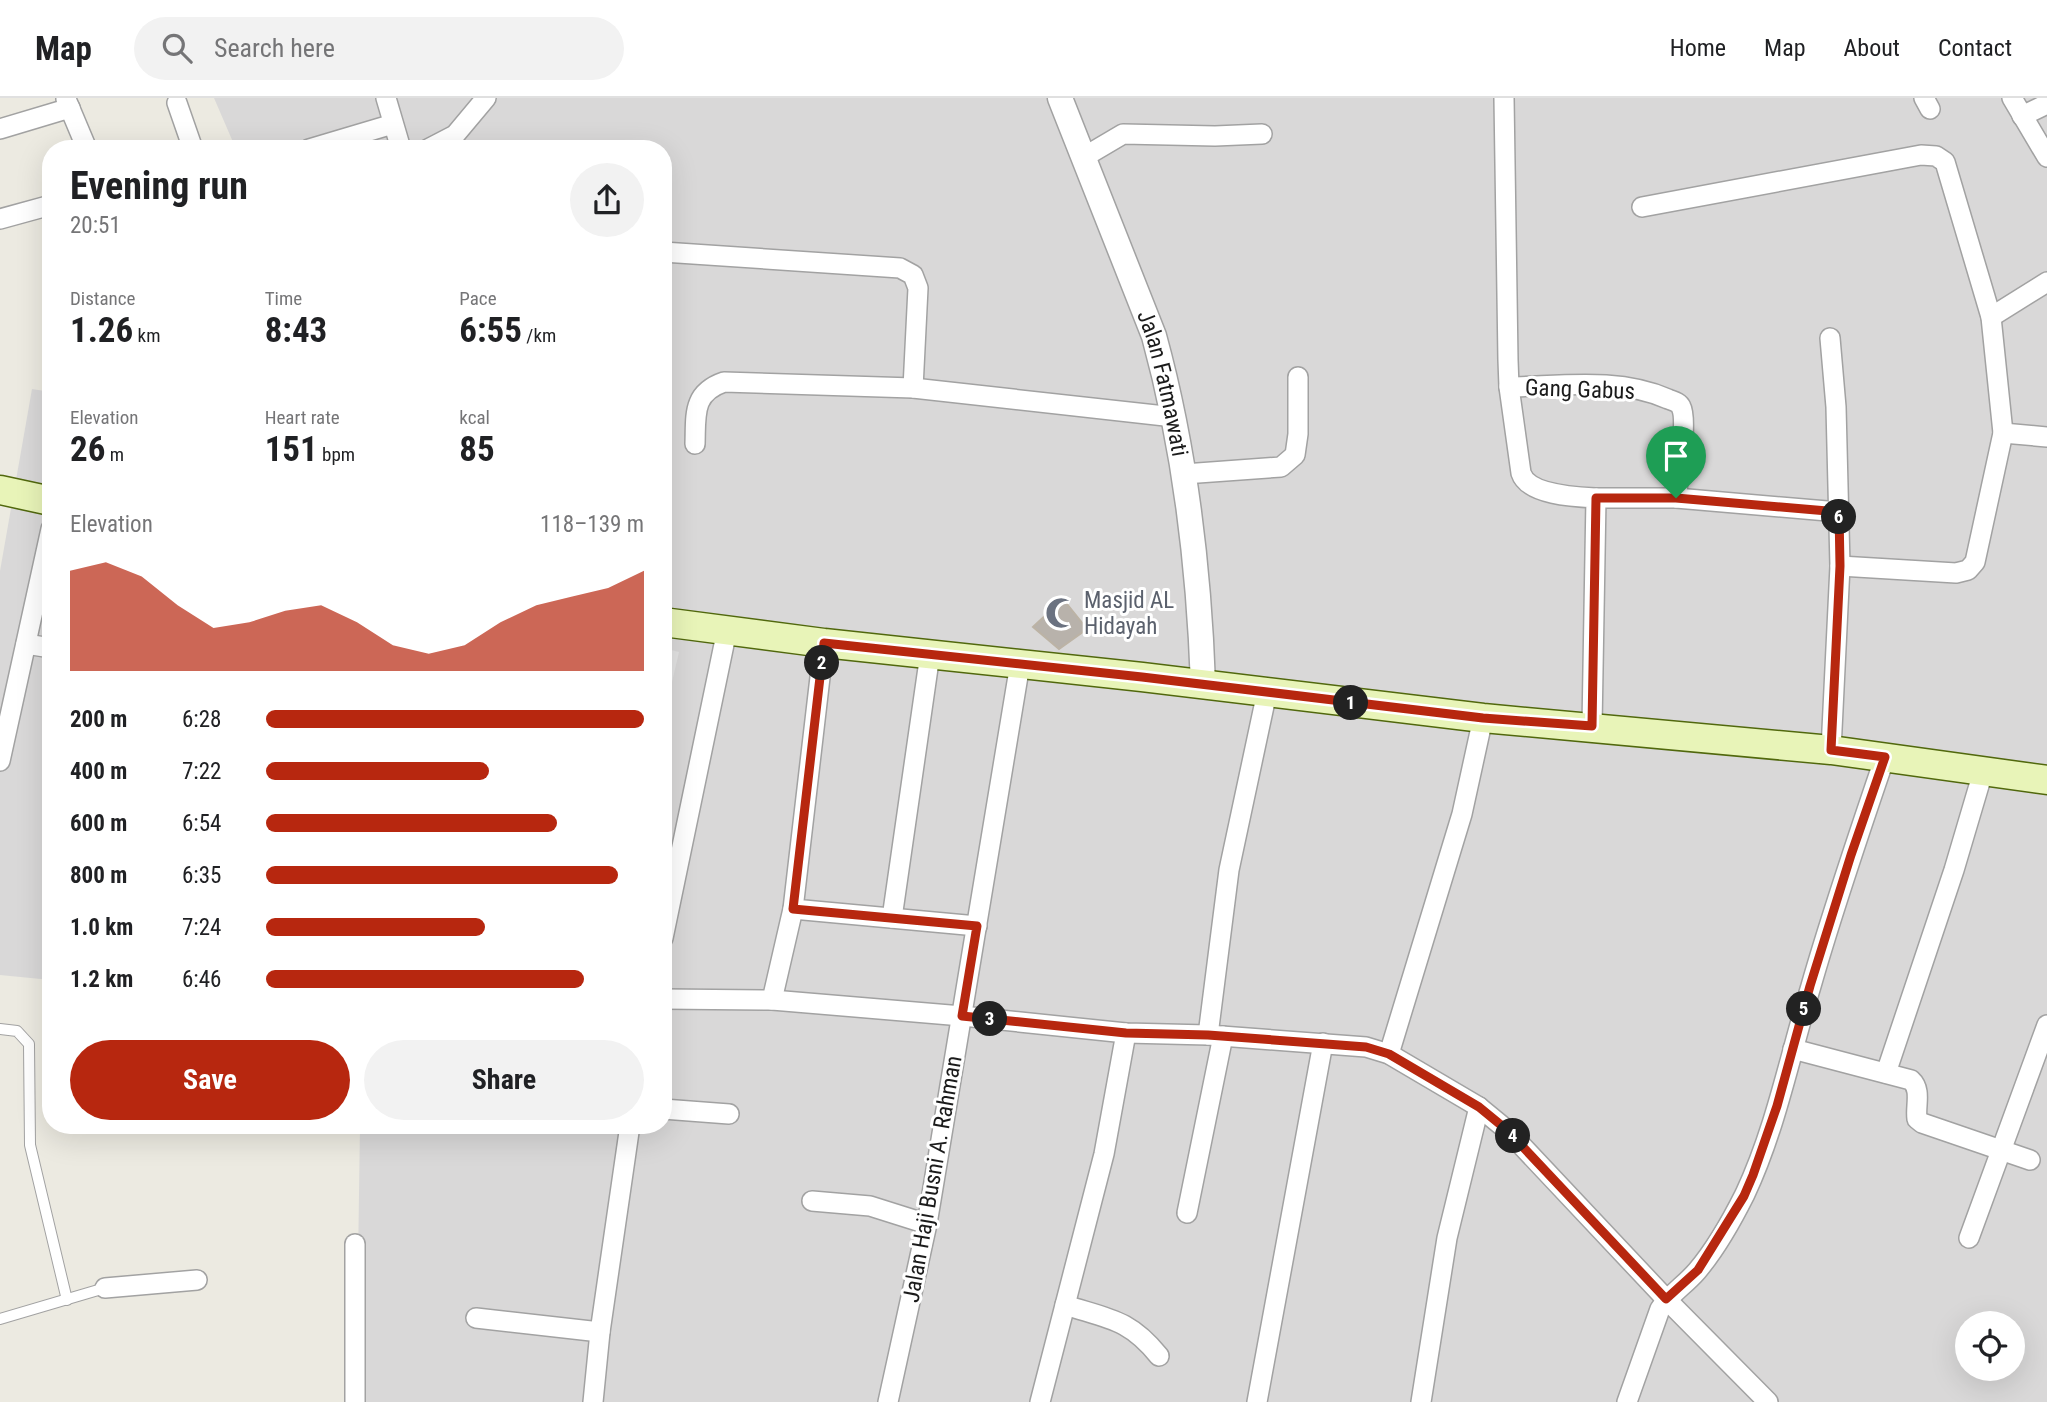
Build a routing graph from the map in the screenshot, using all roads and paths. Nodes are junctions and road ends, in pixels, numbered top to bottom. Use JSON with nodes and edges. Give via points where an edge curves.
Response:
{"nodes":[{"id":1,"x":386,"y":98,"type":"edge"},
{"id":2,"x":486,"y":98,"type":"edge"},
{"id":3,"x":1060,"y":98,"type":"edge"},
{"id":4,"x":1504,"y":98,"type":"edge"},
{"id":5,"x":2012,"y":98,"type":"edge"},
{"id":6,"x":68,"y":103,"type":"edge"},
{"id":7,"x":177,"y":103,"type":"dead end"},
{"id":8,"x":2047,"y":104,"type":"edge"},
{"id":9,"x":2022,"y":116,"type":"junction"},
{"id":10,"x":393,"y":124,"type":"junction"},
{"id":11,"x":0,"y":129,"type":"edge"},
{"id":12,"x":1262,"y":135,"type":"dead end"},
{"id":13,"x":83,"y":140,"type":"edge"},
{"id":14,"x":190,"y":140,"type":"edge"},
{"id":15,"x":339,"y":140,"type":"edge"},
{"id":16,"x":398,"y":140,"type":"edge"},
{"id":17,"x":445,"y":140,"type":"edge"},
{"id":18,"x":1084,"y":157,"type":"junction"},
{"id":19,"x":2047,"y":158,"type":"edge"},
{"id":20,"x":42,"y":207,"type":"edge"},
{"id":21,"x":1642,"y":207,"type":"dead end"},
{"id":22,"x":0,"y":219,"type":"edge"},
{"id":23,"x":672,"y":253,"type":"edge"},
{"id":24,"x":2047,"y":282,"type":"edge"},
{"id":25,"x":1991,"y":317,"type":"junction"},
{"id":26,"x":1830,"y":338,"type":"dead end"},
{"id":27,"x":1297,"y":377,"type":"dead end"},
{"id":28,"x":1509,"y":387,"type":"junction"},
{"id":29,"x":913,"y":388,"type":"junction"},
{"id":30,"x":1174,"y":417,"type":"junction"},
{"id":31,"x":2003,"y":433,"type":"junction"},
{"id":32,"x":2047,"y":437,"type":"edge"},
{"id":33,"x":695,"y":444,"type":"dead end"},
{"id":34,"x":1184,"y":474,"type":"junction"},
{"id":35,"x":0,"y":490,"type":"edge"},
{"id":36,"x":1596,"y":498,"type":"junction"},
{"id":37,"x":1676,"y":498,"type":"junction"},
{"id":38,"x":42,"y":499,"type":"edge"},
{"id":39,"x":1839,"y":512,"type":"junction"},
{"id":40,"x":1840,"y":566,"type":"junction"},
{"id":41,"x":42,"y":570,"type":"edge"},
{"id":42,"x":672,"y":623,"type":"edge"},
{"id":43,"x":727,"y":630,"type":"junction"},
{"id":44,"x":824,"y":643,"type":"junction"},
{"id":45,"x":26,"y":644,"type":"junction"},
{"id":46,"x":42,"y":647,"type":"edge"},
{"id":47,"x":930,"y":654,"type":"junction"},
{"id":48,"x":1020,"y":664,"type":"junction"},
{"id":49,"x":1203,"y":684,"type":"junction"},
{"id":50,"x":1267,"y":692,"type":"junction"},
{"id":51,"x":1483,"y":718,"type":"junction"},
{"id":52,"x":1592,"y":726,"type":"junction"},
{"id":53,"x":1831,"y":750,"type":"junction"},
{"id":54,"x":1885,"y":757,"type":"junction"},
{"id":55,"x":0,"y":761,"type":"edge"},
{"id":56,"x":1983,"y":772,"type":"junction"},
{"id":57,"x":2047,"y":780,"type":"edge"},
{"id":58,"x":672,"y":895,"type":"edge"},
{"id":59,"x":793,"y":909,"type":"junction"},
{"id":60,"x":892,"y":918,"type":"junction"},
{"id":61,"x":977,"y":926,"type":"junction"},
{"id":62,"x":672,"y":999,"type":"edge"},
{"id":63,"x":772,"y":1000,"type":"junction"},
{"id":64,"x":962,"y":1016,"type":"junction"},
{"id":65,"x":2047,"y":1025,"type":"edge"},
{"id":66,"x":0,"y":1029,"type":"edge"},
{"id":67,"x":1126,"y":1033,"type":"junction"},
{"id":68,"x":1215,"y":1035,"type":"junction"},
{"id":69,"x":1323,"y":1043,"type":"junction"},
{"id":70,"x":1793,"y":1049,"type":"junction"},
{"id":71,"x":1389,"y":1054,"type":"junction"},
{"id":72,"x":1886,"y":1073,"type":"junction"},
{"id":73,"x":1479,"y":1107,"type":"junction"},
{"id":74,"x":672,"y":1111,"type":"edge"},
{"id":75,"x":729,"y":1114,"type":"dead end"},
{"id":76,"x":629,"y":1134,"type":"edge"},
{"id":77,"x":2001,"y":1150,"type":"junction"},
{"id":78,"x":2030,"y":1160,"type":"dead end"},
{"id":79,"x":812,"y":1201,"type":"dead end"},
{"id":80,"x":1187,"y":1213,"type":"dead end"},
{"id":81,"x":927,"y":1224,"type":"junction"},
{"id":82,"x":1969,"y":1238,"type":"dead end"},
{"id":83,"x":355,"y":1244,"type":"dead end"},
{"id":84,"x":197,"y":1280,"type":"dead end"},
{"id":85,"x":106,"y":1288,"type":"joint"},
{"id":86,"x":1666,"y":1299,"type":"junction"},
{"id":87,"x":66,"y":1300,"type":"junction"},
{"id":88,"x":1065,"y":1305,"type":"junction"},
{"id":89,"x":476,"y":1318,"type":"dead end"},
{"id":90,"x":0,"y":1319,"type":"edge"},
{"id":91,"x":600,"y":1332,"type":"junction"},
{"id":92,"x":1159,"y":1356,"type":"dead end"},
{"id":93,"x":355,"y":1402,"type":"edge"},
{"id":94,"x":593,"y":1402,"type":"edge"},
{"id":95,"x":888,"y":1402,"type":"edge"},
{"id":96,"x":1040,"y":1402,"type":"edge"},
{"id":97,"x":1257,"y":1402,"type":"edge"},
{"id":98,"x":1421,"y":1402,"type":"edge"},
{"id":99,"x":1628,"y":1402,"type":"edge"},
{"id":100,"x":1768,"y":1402,"type":"edge"}],
"edges":[{"from":1,"to":10,"type":"street"},
{"from":2,"to":17,"type":"street"},
{"from":3,"to":18,"type":"street","name":"Jalan Fatmawati"},
{"from":4,"to":28,"type":"street"},
{"from":5,"to":9,"type":"street"},
{"from":6,"to":11,"type":"street"},
{"from":6,"to":13,"type":"street"},
{"from":7,"to":14,"type":"street"},
{"from":8,"to":9,"type":"street"},
{"from":9,"to":19,"type":"street"},
{"from":10,"to":15,"type":"street"},
{"from":10,"to":16,"type":"street"},
{"from":12,"to":18,"type":"street","via":[[1123,134]]},
{"from":18,"to":30,"type":"street","name":"Jalan Fatmawati","via":[[1154,336]]},
{"from":20,"to":22,"type":"street"},
{"from":21,"to":25,"type":"street","via":[[1921,155],[1936,156],[1945,162]]},
{"from":23,"to":29,"type":"street","via":[[900,268],[913,275],[918,288]]},
{"from":24,"to":25,"type":"street"},
{"from":25,"to":31,"type":"street"},
{"from":26,"to":39,"type":"street"},
{"from":27,"to":34,"type":"street","via":[[1295,454],[1281,467]]},
{"from":28,"to":36,"type":"street","via":[[1523,479],[1533,487]]},
{"from":28,"to":37,"type":"street","name":"Gang Gabus","via":[[1629,387],[1678,403],[1684,428]]},
{"from":29,"to":30,"type":"street"},
{"from":29,"to":33,"type":"street","via":[[724,382],[710,387],[697,406]]},
{"from":30,"to":34,"type":"street","name":"Jalan Fatmawati"},
{"from":31,"to":32,"type":"street"},
{"from":31,"to":40,"type":"street","via":[[1975,562],[1968,570]]},
{"from":34,"to":49,"type":"street","name":"Jalan Fatmawati"},
{"from":35,"to":38,"type":"main road"},
{"from":36,"to":37,"type":"street"},
{"from":36,"to":52,"type":"street"},
{"from":37,"to":39,"type":"street"},
{"from":39,"to":40,"type":"street"},
{"from":40,"to":53,"type":"street"},
{"from":41,"to":45,"type":"street"},
{"from":42,"to":43,"type":"main road"},
{"from":43,"to":44,"type":"main road"},
{"from":43,"to":58,"type":"street"},
{"from":44,"to":47,"type":"main road"},
{"from":44,"to":59,"type":"street"},
{"from":45,"to":46,"type":"street"},
{"from":45,"to":55,"type":"street"},
{"from":47,"to":48,"type":"main road"},
{"from":47,"to":60,"type":"street"},
{"from":48,"to":49,"type":"main road"},
{"from":48,"to":61,"type":"street","name":"Jalan Haji Busni A. Rahman"},
{"from":49,"to":50,"type":"main road"},
{"from":50,"to":51,"type":"main road"},
{"from":50,"to":68,"type":"street","via":[[1233,850]]},
{"from":51,"to":52,"type":"main road"},
{"from":51,"to":71,"type":"street","via":[[1462,814]]},
{"from":52,"to":53,"type":"main road"},
{"from":53,"to":54,"type":"main road"},
{"from":54,"to":56,"type":"main road"},
{"from":54,"to":70,"type":"street"},
{"from":56,"to":57,"type":"main road"},
{"from":56,"to":72,"type":"street"},
{"from":59,"to":60,"type":"street"},
{"from":59,"to":63,"type":"street"},
{"from":60,"to":61,"type":"street"},
{"from":61,"to":64,"type":"street","name":"Jalan Haji Busni A. Rahman"},
{"from":62,"to":63,"type":"street"},
{"from":63,"to":64,"type":"street"},
{"from":64,"to":67,"type":"street"},
{"from":64,"to":81,"type":"street","name":"Jalan Haji Busni A. Rahman"},
{"from":65,"to":77,"type":"street"},
{"from":66,"to":87,"type":"lane","via":[[17,1031],[29,1044],[30,1144]]},
{"from":67,"to":68,"type":"street"},
{"from":67,"to":88,"type":"street","via":[[1104,1154]]},
{"from":68,"to":69,"type":"street"},
{"from":68,"to":80,"type":"street"},
{"from":69,"to":71,"type":"street"},
{"from":69,"to":97,"type":"street"},
{"from":70,"to":72,"type":"street"},
{"from":70,"to":86,"type":"street","via":[[1744,1196],[1698,1270]]},
{"from":71,"to":73,"type":"street"},
{"from":72,"to":77,"type":"street","via":[[1916,1083],[1917,1119],[1922,1123]]},
{"from":73,"to":86,"type":"street","via":[[1520,1142]]},
{"from":73,"to":98,"type":"street","via":[[1447,1238]]},
{"from":74,"to":75,"type":"street"},
{"from":76,"to":91,"type":"street"},
{"from":77,"to":78,"type":"street"},
{"from":77,"to":82,"type":"street"},
{"from":79,"to":81,"type":"street","via":[[870,1206]]},
{"from":81,"to":95,"type":"street","name":"Jalan Haji Busni A. Rahman"},
{"from":83,"to":93,"type":"street"},
{"from":84,"to":85,"type":"street"},
{"from":85,"to":87,"type":"lane"},
{"from":86,"to":99,"type":"street","via":[[1654,1321]]},
{"from":86,"to":100,"type":"street"},
{"from":87,"to":90,"type":"lane"},
{"from":88,"to":92,"type":"street","via":[[1133,1328]]},
{"from":88,"to":96,"type":"street"},
{"from":89,"to":91,"type":"street"},
{"from":91,"to":94,"type":"street"}]}
